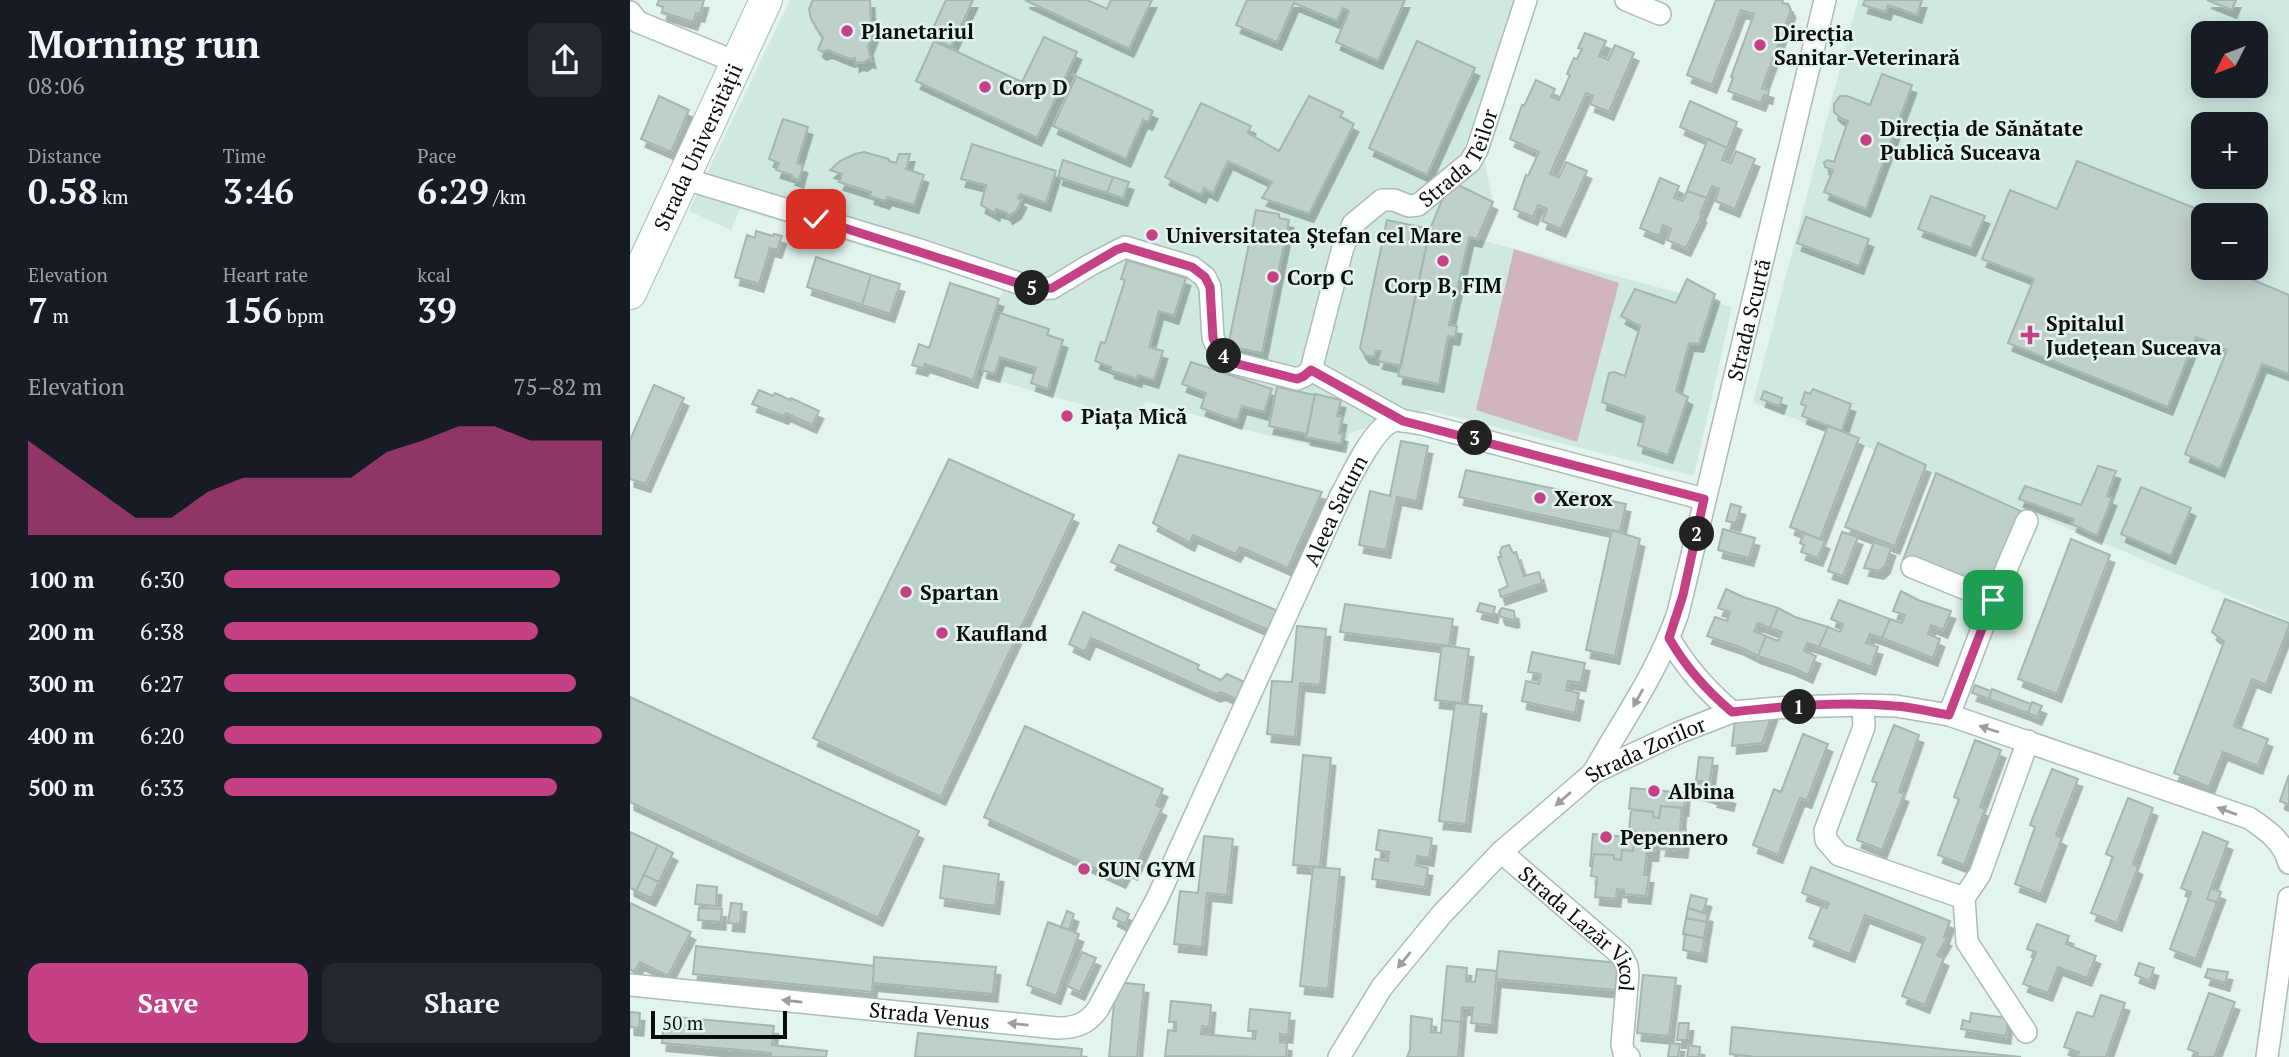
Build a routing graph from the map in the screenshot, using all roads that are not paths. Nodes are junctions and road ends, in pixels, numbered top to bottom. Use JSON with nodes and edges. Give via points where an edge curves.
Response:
{"nodes":[{"id":1,"x":766,"y":0,"type":"edge"},
{"id":2,"x":1526,"y":0,"type":"edge"},
{"id":3,"x":1626,"y":0,"type":"edge"},
{"id":4,"x":1825,"y":0,"type":"edge"},
{"id":5,"x":630,"y":12,"type":"edge"},
{"id":6,"x":1660,"y":14,"type":"dead end"},
{"id":7,"x":736,"y":62,"type":"junction"},
{"id":8,"x":682,"y":177,"type":"junction"},
{"id":9,"x":630,"y":293,"type":"edge"},
{"id":10,"x":1308,"y":373,"type":"junction"},
{"id":11,"x":1403,"y":421,"type":"junction"},
{"id":12,"x":1704,"y":499,"type":"junction"},
{"id":13,"x":2027,"y":521,"type":"dead end"},
{"id":14,"x":1912,"y":568,"type":"dead end"},
{"id":15,"x":1993,"y":600,"type":"junction"},
{"id":16,"x":1669,"y":638,"type":"junction"},
{"id":17,"x":1863,"y":705,"type":"junction"},
{"id":18,"x":1732,"y":712,"type":"junction"},
{"id":19,"x":1949,"y":715,"type":"junction"},
{"id":20,"x":2028,"y":741,"type":"junction"},
{"id":21,"x":1593,"y":773,"type":"junction"},
{"id":22,"x":2287,"y":851,"type":"edge"},
{"id":23,"x":1501,"y":852,"type":"junction"},
{"id":24,"x":1964,"y":898,"type":"junction"},
{"id":25,"x":2289,"y":898,"type":"edge"},
{"id":26,"x":1157,"y":899,"type":"joint"},
{"id":27,"x":630,"y":985,"type":"edge"},
{"id":28,"x":2026,"y":1032,"type":"dead end"},
{"id":29,"x":1339,"y":1057,"type":"edge"},
{"id":30,"x":1629,"y":1057,"type":"edge"},
{"id":31,"x":2267,"y":1057,"type":"edge"}],
"edges":[{"from":1,"to":7,"type":"street","name":"Strada Universității"},
{"from":2,"to":10,"type":"street","name":"Strada Teilor","via":[[1470,162],[1418,205],[1382,200],[1353,224]]},
{"from":3,"to":6,"type":"street"},
{"from":4,"to":12,"type":"street","name":"Strada Scurtă"},
{"from":5,"to":7,"type":"street","via":[[638,22]]},
{"from":7,"to":8,"type":"street","name":"Strada Universității"},
{"from":8,"to":9,"type":"street","name":"Strada Universității"},
{"from":8,"to":10,"type":"street","via":[[1036,289],[1052,288],[1125,247],[1192,267],[1210,287],[1213,338],[1220,353],[1234,363],[1297,379]]},
{"from":10,"to":11,"type":"street"},
{"from":11,"to":12,"type":"street"},
{"from":11,"to":26,"type":"street","name":"Aleea Saturn","via":[[1381,430],[1346,486]]},
{"from":12,"to":16,"type":"street","name":"Strada Scurtă"},
{"from":13,"to":15,"type":"street"},
{"from":14,"to":15,"type":"street"},
{"from":15,"to":19,"type":"street"},
{"from":16,"to":18,"type":"street","via":[[1695,677]]},
{"from":16,"to":21,"type":"street","name":"Strada Scurtă","one_way":true},
{"from":17,"to":18,"type":"street","name":"Strada Zorilor"},
{"from":17,"to":19,"type":"street","name":"Strada Zorilor"},
{"from":17,"to":24,"type":"street","via":[[1864,727],[1825,831],[1826,839],[1839,855]]},
{"from":18,"to":21,"type":"street","name":"Strada Zorilor"},
{"from":20,"to":19,"type":"street","name":"Strada Zorilor","one_way":true},
{"from":22,"to":20,"type":"street","name":"Strada Zorilor","one_way":true,"via":[[2249,818]]},
{"from":20,"to":24,"type":"street","via":[[1984,864]]},
{"from":21,"to":23,"type":"street","name":"Strada Zorilor","one_way":true},
{"from":23,"to":29,"type":"street","name":"Strada Zorilor","one_way":true,"via":[[1382,987]]},
{"from":23,"to":30,"type":"street","name":"Strada Lazăr Vicol","via":[[1621,955],[1628,974],[1622,1044]]},
{"from":24,"to":28,"type":"street","via":[[1967,942]]},
{"from":25,"to":31,"type":"street"},
{"from":26,"to":27,"type":"street","name":"Strada Venus","one_way":true,"via":[[1098,1009],[1086,1023],[1068,1028]]}]}
